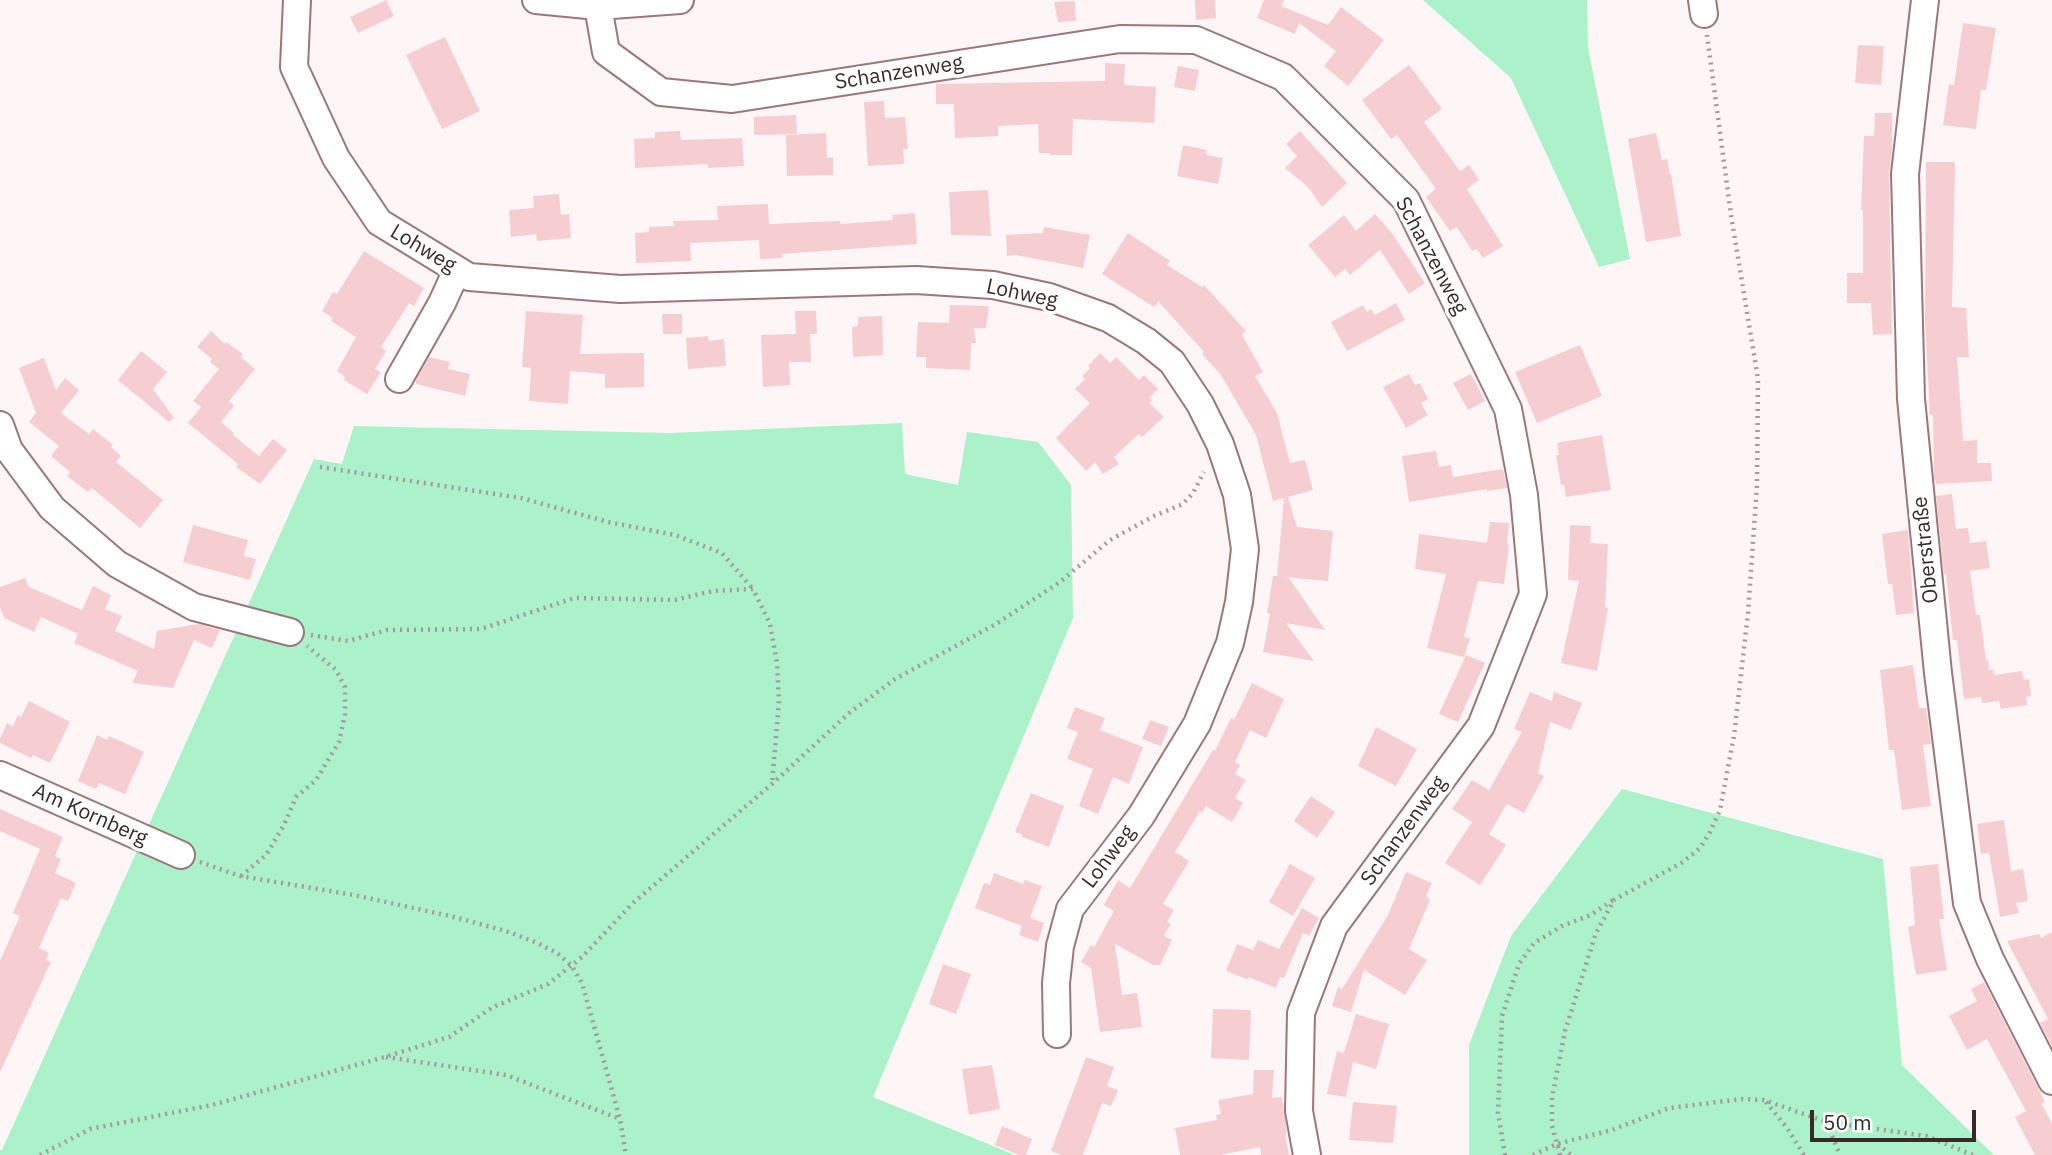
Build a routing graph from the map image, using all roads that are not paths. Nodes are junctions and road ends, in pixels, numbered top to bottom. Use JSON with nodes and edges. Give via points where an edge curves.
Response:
{"nodes":[{"id":1,"x":297,"y":0,"type":"edge"},
{"id":2,"x":536,"y":0,"type":"edge"},
{"id":3,"x":680,"y":0,"type":"edge"},
{"id":4,"x":1925,"y":0,"type":"edge"},
{"id":5,"x":598,"y":6,"type":"junction"},
{"id":6,"x":457,"y":270,"type":"junction"},
{"id":7,"x":399,"y":379,"type":"dead end"},
{"id":8,"x":0,"y":425,"type":"edge"},
{"id":9,"x":290,"y":632,"type":"road end"},
{"id":10,"x":0,"y":775,"type":"edge"},
{"id":11,"x":181,"y":855,"type":"road end"},
{"id":12,"x":1057,"y":1034,"type":"dead end"},
{"id":13,"x":2052,"y":1081,"type":"edge"},
{"id":14,"x":1307,"y":1155,"type":"edge"}],
"edges":[{"from":1,"to":6,"type":"street","name":"Lohweg","via":[[294,67],[336,158],[379,222]]},
{"from":2,"to":5,"type":"street"},
{"from":3,"to":5,"type":"street"},
{"from":4,"to":13,"type":"street","name":"Oberstraße","via":[[1905,174],[1911,399],[1938,673],[1967,903]]},
{"from":5,"to":14,"type":"street","name":"Schanzenweg","via":[[606,52],[661,92],[732,99],[1120,39],[1196,40],[1283,76],[1406,200],[1508,409],[1524,495],[1533,594],[1481,726],[1334,926],[1325,948],[1301,1013],[1299,1111]]},
{"from":6,"to":7,"type":"street"},
{"from":6,"to":12,"type":"street","name":"Lohweg","via":[[469,277],[620,289],[916,280],[993,285],[1049,297],[1108,318],[1172,362],[1220,443],[1237,495],[1245,549],[1239,602],[1230,643],[1197,724],[1141,816],[1070,909],[1056,983]]},
{"from":8,"to":9,"type":"street","via":[[9,450],[52,508],[117,564],[194,607]]},
{"from":10,"to":11,"type":"street","name":"Am Kornberg"}]}
